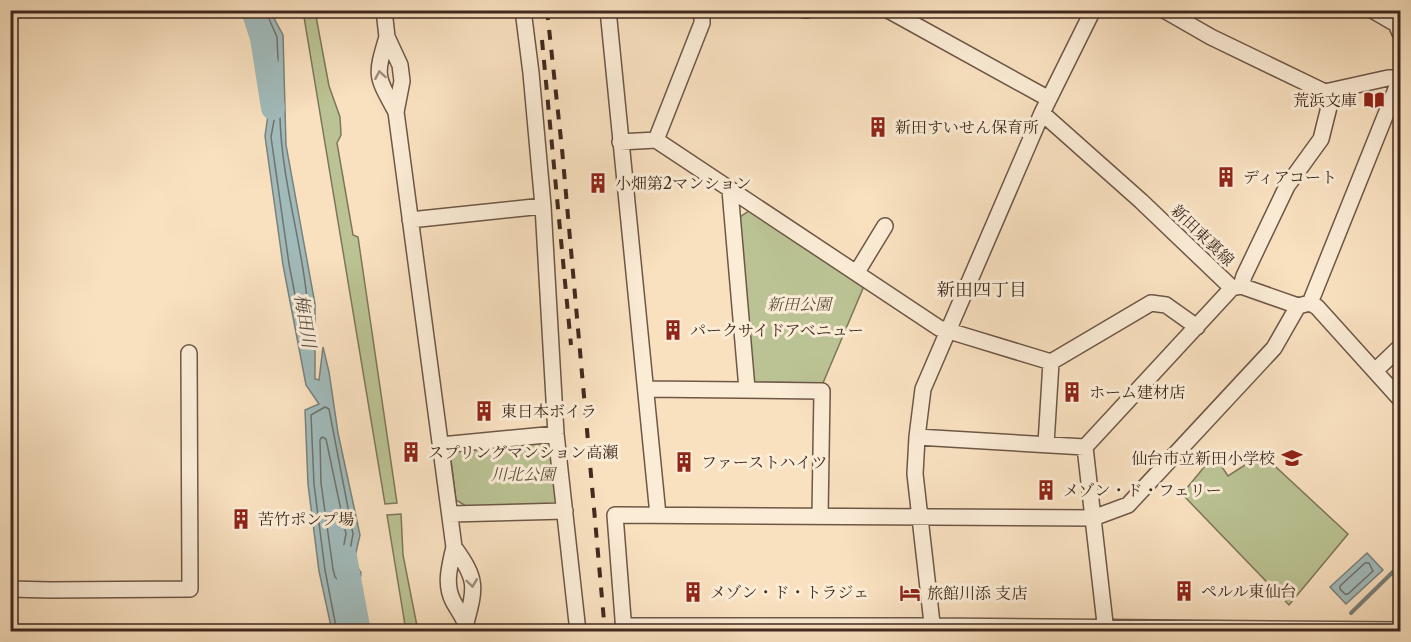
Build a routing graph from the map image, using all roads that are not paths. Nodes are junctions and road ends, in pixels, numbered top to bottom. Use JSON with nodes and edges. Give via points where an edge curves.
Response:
{"nodes":[{"id":1,"x":384,"y":10,"type":"edge"},
{"id":2,"x":523,"y":10,"type":"edge"},
{"id":3,"x":608,"y":10,"type":"edge"},
{"id":4,"x":804,"y":10,"type":"edge"},
{"id":5,"x":808,"y":10,"type":"edge"},
{"id":6,"x":888,"y":10,"type":"edge"},
{"id":7,"x":1093,"y":10,"type":"edge"},
{"id":8,"x":1164,"y":10,"type":"edge"},
{"id":9,"x":1372,"y":10,"type":"edge"},
{"id":10,"x":704,"y":12,"type":"edge"},
{"id":11,"x":1401,"y":33,"type":"edge"},
{"id":12,"x":387,"y":37,"type":"junction"},
{"id":13,"x":1401,"y":79,"type":"edge"},
{"id":14,"x":1333,"y":91,"type":"junction"},
{"id":15,"x":1049,"y":99,"type":"junction"},
{"id":16,"x":396,"y":112,"type":"junction"},
{"id":17,"x":1042,"y":113,"type":"junction"},
{"id":18,"x":656,"y":140,"type":"junction"},
{"id":19,"x":620,"y":142,"type":"junction"},
{"id":20,"x":730,"y":190,"type":"junction"},
{"id":21,"x":543,"y":206,"type":"junction"},
{"id":22,"x":410,"y":220,"type":"junction"},
{"id":23,"x":885,"y":226,"type":"dead end"},
{"id":24,"x":857,"y":272,"type":"junction"},
{"id":25,"x":1237,"y":287,"type":"junction"},
{"id":26,"x":1304,"y":304,"type":"junction"},
{"id":27,"x":1197,"y":327,"type":"junction"},
{"id":28,"x":949,"y":331,"type":"junction"},
{"id":29,"x":1401,"y":347,"type":"edge"},
{"id":30,"x":189,"y":353,"type":"dead end"},
{"id":31,"x":1051,"y":362,"type":"junction"},
{"id":32,"x":1375,"y":371,"type":"junction"},
{"id":33,"x":646,"y":389,"type":"junction"},
{"id":34,"x":747,"y":389,"type":"junction"},
{"id":35,"x":1401,"y":399,"type":"edge"},
{"id":36,"x":556,"y":434,"type":"junction"},
{"id":37,"x":917,"y":437,"type":"junction"},
{"id":38,"x":441,"y":444,"type":"junction"},
{"id":39,"x":1046,"y":444,"type":"junction"},
{"id":40,"x":1085,"y":447,"type":"junction"},
{"id":41,"x":565,"y":511,"type":"junction"},
{"id":42,"x":450,"y":514,"type":"junction"},
{"id":43,"x":658,"y":515,"type":"junction"},
{"id":44,"x":820,"y":516,"type":"junction"},
{"id":45,"x":919,"y":516,"type":"junction"},
{"id":46,"x":1093,"y":518,"type":"junction"},
{"id":47,"x":454,"y":548,"type":"junction"},
{"id":48,"x":10,"y":589,"type":"edge"},
{"id":49,"x":467,"y":627,"type":"edge"},
{"id":50,"x":623,"y":629,"type":"edge"},
{"id":51,"x":932,"y":629,"type":"edge"},
{"id":52,"x":1105,"y":629,"type":"edge"},
{"id":53,"x":1401,"y":630,"type":"edge"},
{"id":54,"x":578,"y":632,"type":"edge"}],
"edges":[{"from":1,"to":12,"type":"street"},
{"from":2,"to":21,"type":"street"},
{"from":3,"to":19,"type":"street"},
{"from":4,"to":5,"type":"street"},
{"from":6,"to":15,"type":"street"},
{"from":7,"to":15,"type":"street"},
{"from":8,"to":14,"type":"street","via":[[1325,92]]},
{"from":9,"to":11,"type":"street","via":[[1396,24]]},
{"from":10,"to":18,"type":"street"},
{"from":12,"to":16,"type":"street","via":[[400,65],[402,81]]},
{"from":16,"to":12,"type":"street","one_way":true,"via":[[380,82],[378,68]]},
{"from":13,"to":14,"type":"street","via":[[1388,78]]},
{"from":13,"to":26,"type":"street"},
{"from":14,"to":25,"type":"street","via":[[1321,139],[1287,186]]},
{"from":15,"to":17,"type":"street"},
{"from":16,"to":22,"type":"street"},
{"from":17,"to":25,"type":"street","name":"新田東裏線"},
{"from":17,"to":28,"type":"street"},
{"from":18,"to":19,"type":"street"},
{"from":18,"to":20,"type":"street"},
{"from":19,"to":33,"type":"street"},
{"from":20,"to":24,"type":"street"},
{"from":20,"to":34,"type":"street"},
{"from":21,"to":22,"type":"street"},
{"from":21,"to":36,"type":"street"},
{"from":22,"to":38,"type":"street"},
{"from":23,"to":24,"type":"street"},
{"from":24,"to":28,"type":"street"},
{"from":25,"to":26,"type":"street","name":"新田東裏線"},
{"from":25,"to":27,"type":"street"},
{"from":26,"to":32,"type":"street","name":"新田東裏線","via":[[1317,307]]},
{"from":26,"to":46,"type":"street","via":[[1274,348],[1128,505]]},
{"from":27,"to":31,"type":"street","via":[[1166,305],[1151,303]]},
{"from":27,"to":40,"type":"street"},
{"from":28,"to":31,"type":"street"},
{"from":28,"to":37,"type":"street","via":[[923,389]]},
{"from":29,"to":32,"type":"street"},
{"from":30,"to":48,"type":"street","via":[[190,589]]},
{"from":31,"to":39,"type":"street"},
{"from":32,"to":35,"type":"street","name":"新田東裏線"},
{"from":33,"to":34,"type":"street"},
{"from":33,"to":43,"type":"street"},
{"from":34,"to":44,"type":"street","via":[[822,391]]},
{"from":36,"to":38,"type":"street"},
{"from":36,"to":41,"type":"street"},
{"from":37,"to":39,"type":"street"},
{"from":37,"to":45,"type":"street"},
{"from":38,"to":42,"type":"street"},
{"from":39,"to":40,"type":"street"},
{"from":40,"to":46,"type":"street"},
{"from":41,"to":42,"type":"street"},
{"from":41,"to":54,"type":"street"},
{"from":42,"to":47,"type":"street"},
{"from":43,"to":44,"type":"street"},
{"from":43,"to":50,"type":"street","via":[[615,515]]},
{"from":44,"to":45,"type":"street"},
{"from":45,"to":46,"type":"street"},
{"from":45,"to":51,"type":"street"},
{"from":46,"to":52,"type":"street"},
{"from":47,"to":49,"type":"street","via":[[448,572],[451,598]]},
{"from":47,"to":49,"type":"street","one_way":true,"via":[[470,569],[474,595]]},
{"from":50,"to":51,"type":"street"},
{"from":51,"to":52,"type":"street"},
{"from":52,"to":53,"type":"street"}]}
